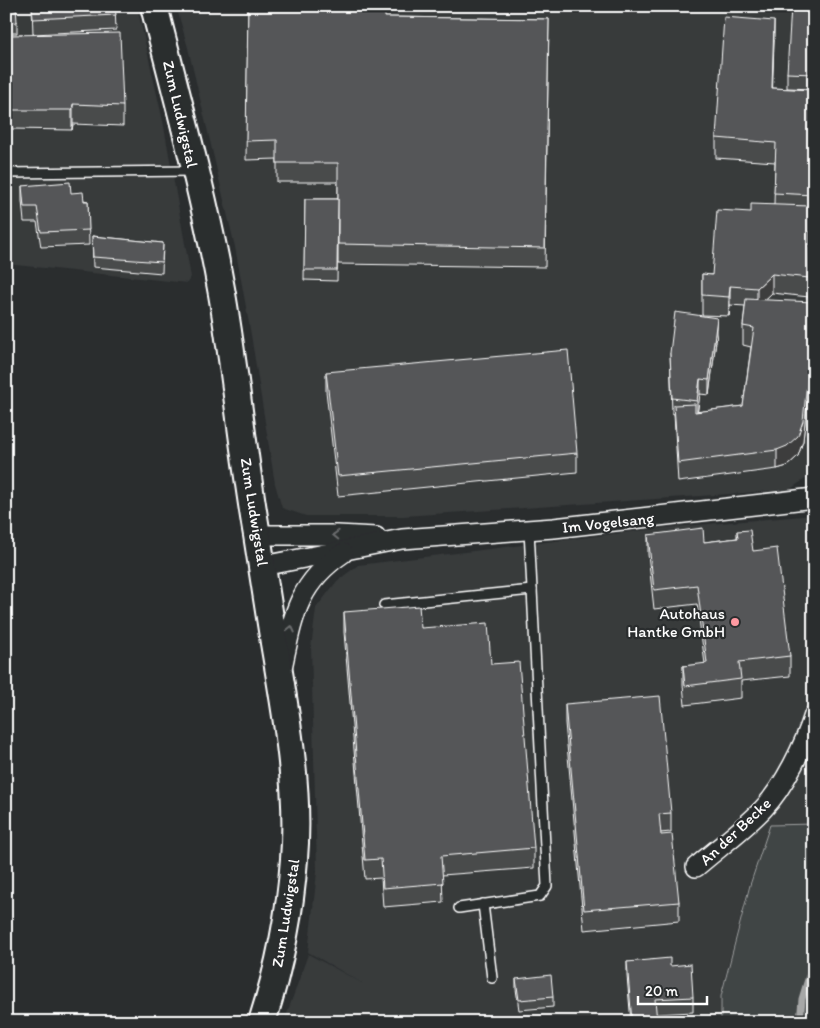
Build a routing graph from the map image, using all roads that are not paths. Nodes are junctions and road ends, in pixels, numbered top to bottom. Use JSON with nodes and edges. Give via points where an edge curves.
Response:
{"nodes":[{"id":1,"x":154,"y":6,"type":"edge"},
{"id":2,"x":195,"y":171,"type":"junction"},
{"id":3,"x":6,"y":173,"type":"edge"},
{"id":4,"x":814,"y":498,"type":"edge"},
{"id":5,"x":529,"y":530,"type":"junction"},
{"id":6,"x":257,"y":535,"type":"junction"},
{"id":7,"x":402,"y":539,"type":"junction"},
{"id":8,"x":348,"y":550,"type":"junction"},
{"id":9,"x":263,"y":566,"type":"junction"},
{"id":10,"x":532,"y":590,"type":"junction"},
{"id":11,"x":384,"y":606,"type":"dead end"},
{"id":12,"x":280,"y":676,"type":"junction"},
{"id":13,"x":814,"y":714,"type":"edge"},
{"id":14,"x":696,"y":867,"type":"dead end"},
{"id":15,"x":483,"y":904,"type":"junction"},
{"id":16,"x":459,"y":908,"type":"dead end"},
{"id":17,"x":492,"y":978,"type":"dead end"},
{"id":18,"x":262,"y":1022,"type":"edge"}],
"edges":[{"from":1,"to":2,"type":"street","name":"Zum Ludwigstal"},
{"from":2,"to":3,"type":"lane"},
{"from":2,"to":6,"type":"street","name":"Zum Ludwigstal","via":[[221,292]]},
{"from":4,"to":5,"type":"street","name":"Im Vogelsang"},
{"from":5,"to":7,"type":"street","name":"Im Vogelsang"},
{"from":5,"to":10,"type":"lane"},
{"from":7,"to":6,"type":"street","name":"Im Vogelsang","one_way":true},
{"from":6,"to":9,"type":"street","name":"Zum Ludwigstal"},
{"from":7,"to":8,"type":"street","name":"Im Vogelsang"},
{"from":8,"to":9,"type":"street","name":"Im Vogelsang"},
{"from":12,"to":8,"type":"street","name":"Im Vogelsang","one_way":true,"via":[[294,615],[303,594],[324,568]]},
{"from":9,"to":12,"type":"street","name":"Zum Ludwigstal"},
{"from":10,"to":11,"type":"lane"},
{"from":10,"to":15,"type":"lane","via":[[547,886],[540,896]]},
{"from":12,"to":18,"type":"street","name":"Zum Ludwigstal","via":[[294,783],[295,858],[281,953]]},
{"from":13,"to":14,"type":"street","name":"An der Becke","via":[[791,767],[764,808]]},
{"from":15,"to":16,"type":"lane"},
{"from":15,"to":17,"type":"lane"}]}
